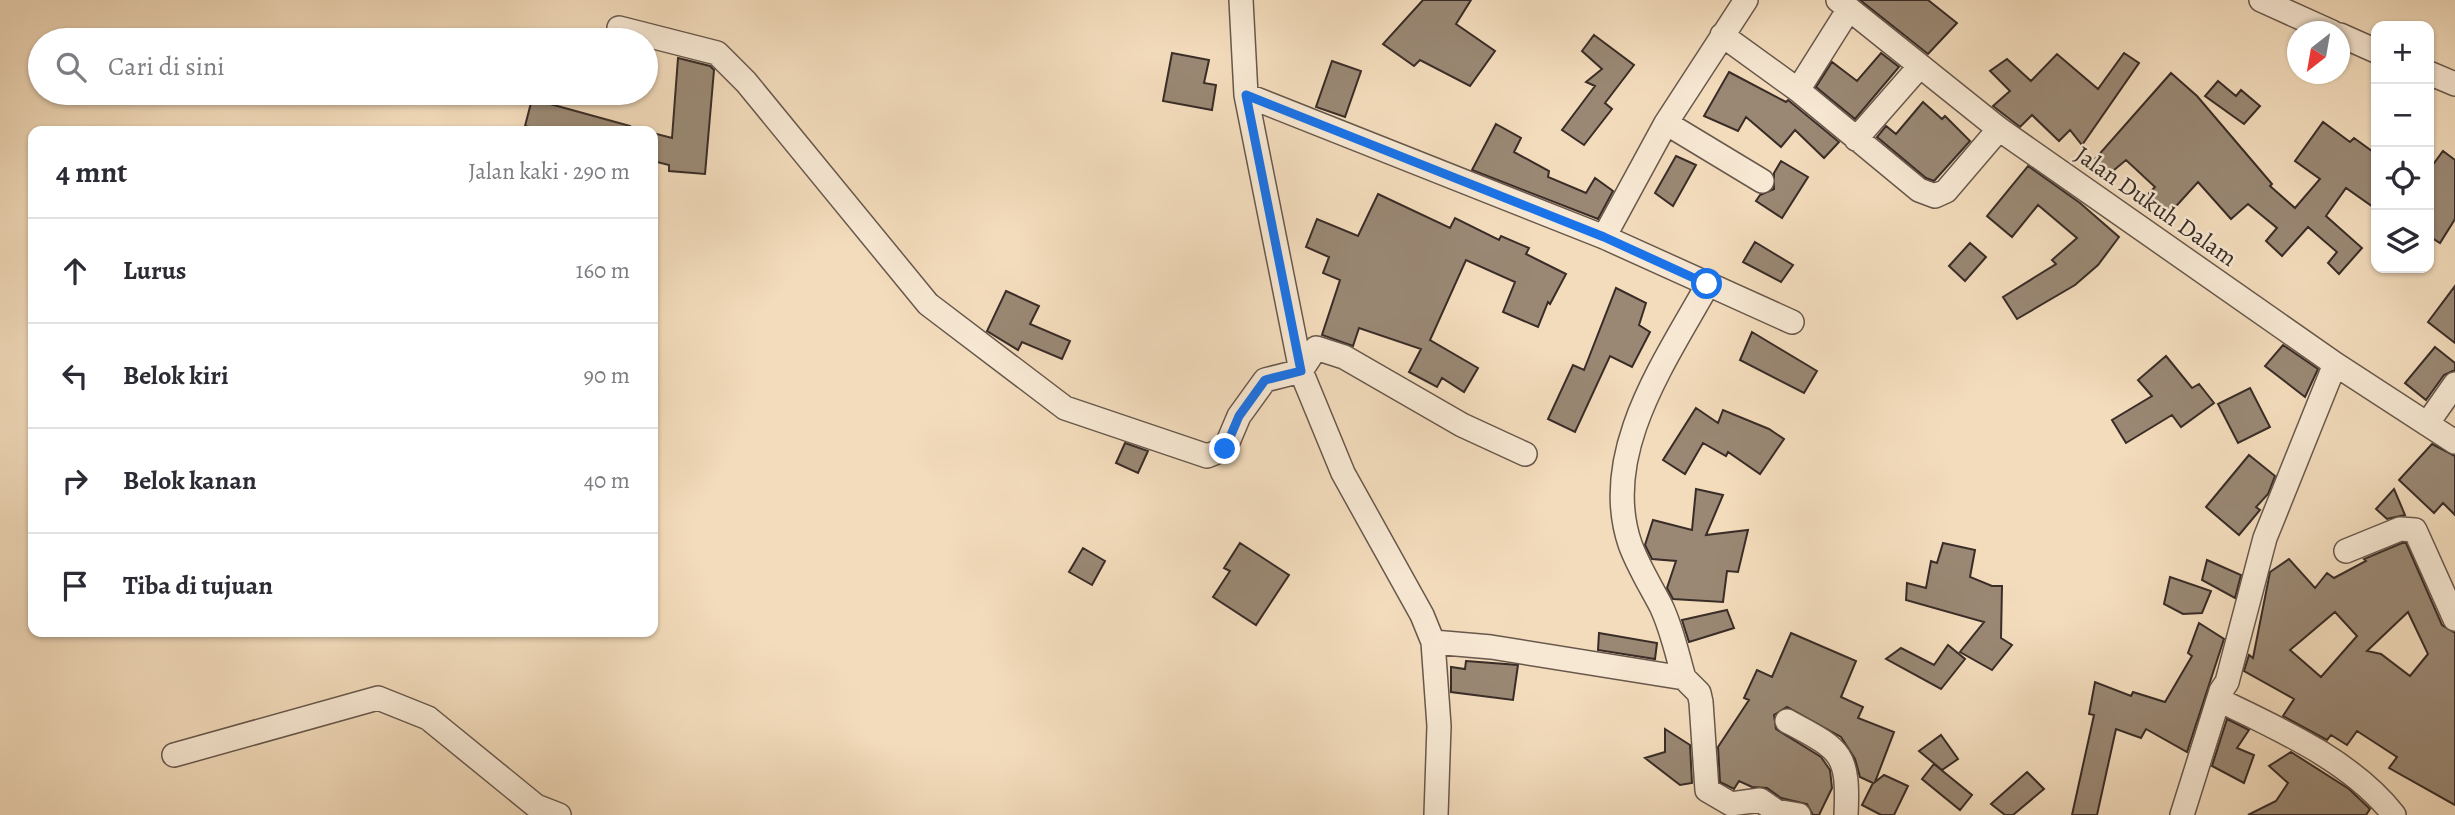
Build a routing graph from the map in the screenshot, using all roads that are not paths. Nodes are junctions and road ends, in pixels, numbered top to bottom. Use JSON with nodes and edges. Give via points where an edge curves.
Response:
{"nodes":[{"id":1,"x":1241,"y":0,"type":"edge"},
{"id":2,"x":1746,"y":0,"type":"edge"},
{"id":3,"x":2261,"y":0,"type":"edge"},
{"id":4,"x":1843,"y":5,"type":"edge"},
{"id":5,"x":2308,"y":21,"type":"edge"},
{"id":6,"x":1722,"y":35,"type":"junction"},
{"id":7,"x":658,"y":38,"type":"edge"},
{"id":8,"x":2350,"y":39,"type":"edge"},
{"id":9,"x":2371,"y":49,"type":"edge"},
{"id":10,"x":1920,"y":66,"type":"junction"},
{"id":11,"x":2434,"y":75,"type":"edge"},
{"id":12,"x":2455,"y":85,"type":"edge"},
{"id":13,"x":1798,"y":90,"type":"junction"},
{"id":14,"x":1246,"y":95,"type":"junction"},
{"id":15,"x":1667,"y":123,"type":"junction"},
{"id":16,"x":1999,"y":129,"type":"junction"},
{"id":17,"x":1856,"y":139,"type":"junction"},
{"id":18,"x":1762,"y":181,"type":"dead end"},
{"id":19,"x":1604,"y":237,"type":"junction"},
{"id":20,"x":1707,"y":284,"type":"junction"},
{"id":21,"x":1792,"y":322,"type":"dead end"},
{"id":22,"x":2335,"y":364,"type":"junction"},
{"id":23,"x":1301,"y":371,"type":"junction"},
{"id":24,"x":2455,"y":384,"type":"edge"},
{"id":25,"x":2427,"y":424,"type":"junction"},
{"id":26,"x":2455,"y":442,"type":"edge"},
{"id":27,"x":1525,"y":454,"type":"dead end"},
{"id":28,"x":2346,"y":551,"type":"dead end"},
{"id":29,"x":2455,"y":619,"type":"edge"},
{"id":30,"x":1433,"y":642,"type":"junction"},
{"id":31,"x":1684,"y":678,"type":"junction"},
{"id":32,"x":2219,"y":700,"type":"junction"},
{"id":33,"x":1787,"y":721,"type":"dead end"},
{"id":34,"x":174,"y":755,"type":"dead end"},
{"id":35,"x":559,"y":815,"type":"edge"},
{"id":36,"x":1436,"y":815,"type":"edge"},
{"id":37,"x":1799,"y":815,"type":"edge"},
{"id":38,"x":1846,"y":815,"type":"edge"},
{"id":39,"x":2182,"y":815,"type":"edge"},
{"id":40,"x":2394,"y":815,"type":"edge"}],
"edges":[{"from":1,"to":14,"type":"street"},
{"from":2,"to":6,"type":"street"},
{"from":3,"to":5,"type":"street"},
{"from":4,"to":10,"type":"street","name":"Jalan Dukuh Dalam"},
{"from":4,"to":13,"type":"street"},
{"from":6,"to":13,"type":"street"},
{"from":6,"to":15,"type":"street"},
{"from":7,"to":23,"type":"street","via":[[717,53],[746,82],[928,304],[1065,408],[1207,456],[1225,449],[1239,416],[1265,380]]},
{"from":8,"to":9,"type":"street"},
{"from":10,"to":16,"type":"street","name":"Jalan Dukuh Dalam"},
{"from":10,"to":17,"type":"street"},
{"from":11,"to":12,"type":"street"},
{"from":13,"to":17,"type":"street"},
{"from":14,"to":19,"type":"street"},
{"from":14,"to":23,"type":"street"},
{"from":15,"to":18,"type":"street"},
{"from":15,"to":19,"type":"street"},
{"from":16,"to":17,"type":"street","via":[[1946,191],[1935,197],[1919,190]]},
{"from":16,"to":22,"type":"street","name":"Jalan Dukuh Dalam"},
{"from":19,"to":20,"type":"street"},
{"from":20,"to":21,"type":"street"},
{"from":20,"to":31,"type":"street","via":[[1636,423],[1625,463],[1622,503],[1629,541],[1671,629]]},
{"from":22,"to":25,"type":"street","name":"Jalan Dukuh Dalam"},
{"from":22,"to":32,"type":"street","via":[[2265,538]]},
{"from":23,"to":27,"type":"street","via":[[1316,348],[1344,357],[1453,421]]},
{"from":23,"to":30,"type":"street","via":[[1343,474]]},
{"from":24,"to":25,"type":"street"},
{"from":25,"to":26,"type":"street","name":"Jalan Dukuh Dalam"},
{"from":28,"to":29,"type":"street","via":[[2400,529],[2415,530]]},
{"from":30,"to":31,"type":"street"},
{"from":30,"to":36,"type":"street","via":[[1439,726]]},
{"from":31,"to":37,"type":"street","via":[[1699,693],[1701,702],[1707,790],[1731,804],[1760,800],[1776,811]]},
{"from":32,"to":39,"type":"street"},
{"from":32,"to":40,"type":"street","via":[[2339,766]]},
{"from":33,"to":38,"type":"street","via":[[1833,748],[1844,760]]},
{"from":34,"to":35,"type":"street","via":[[378,698],[428,718],[536,806]]}]}
